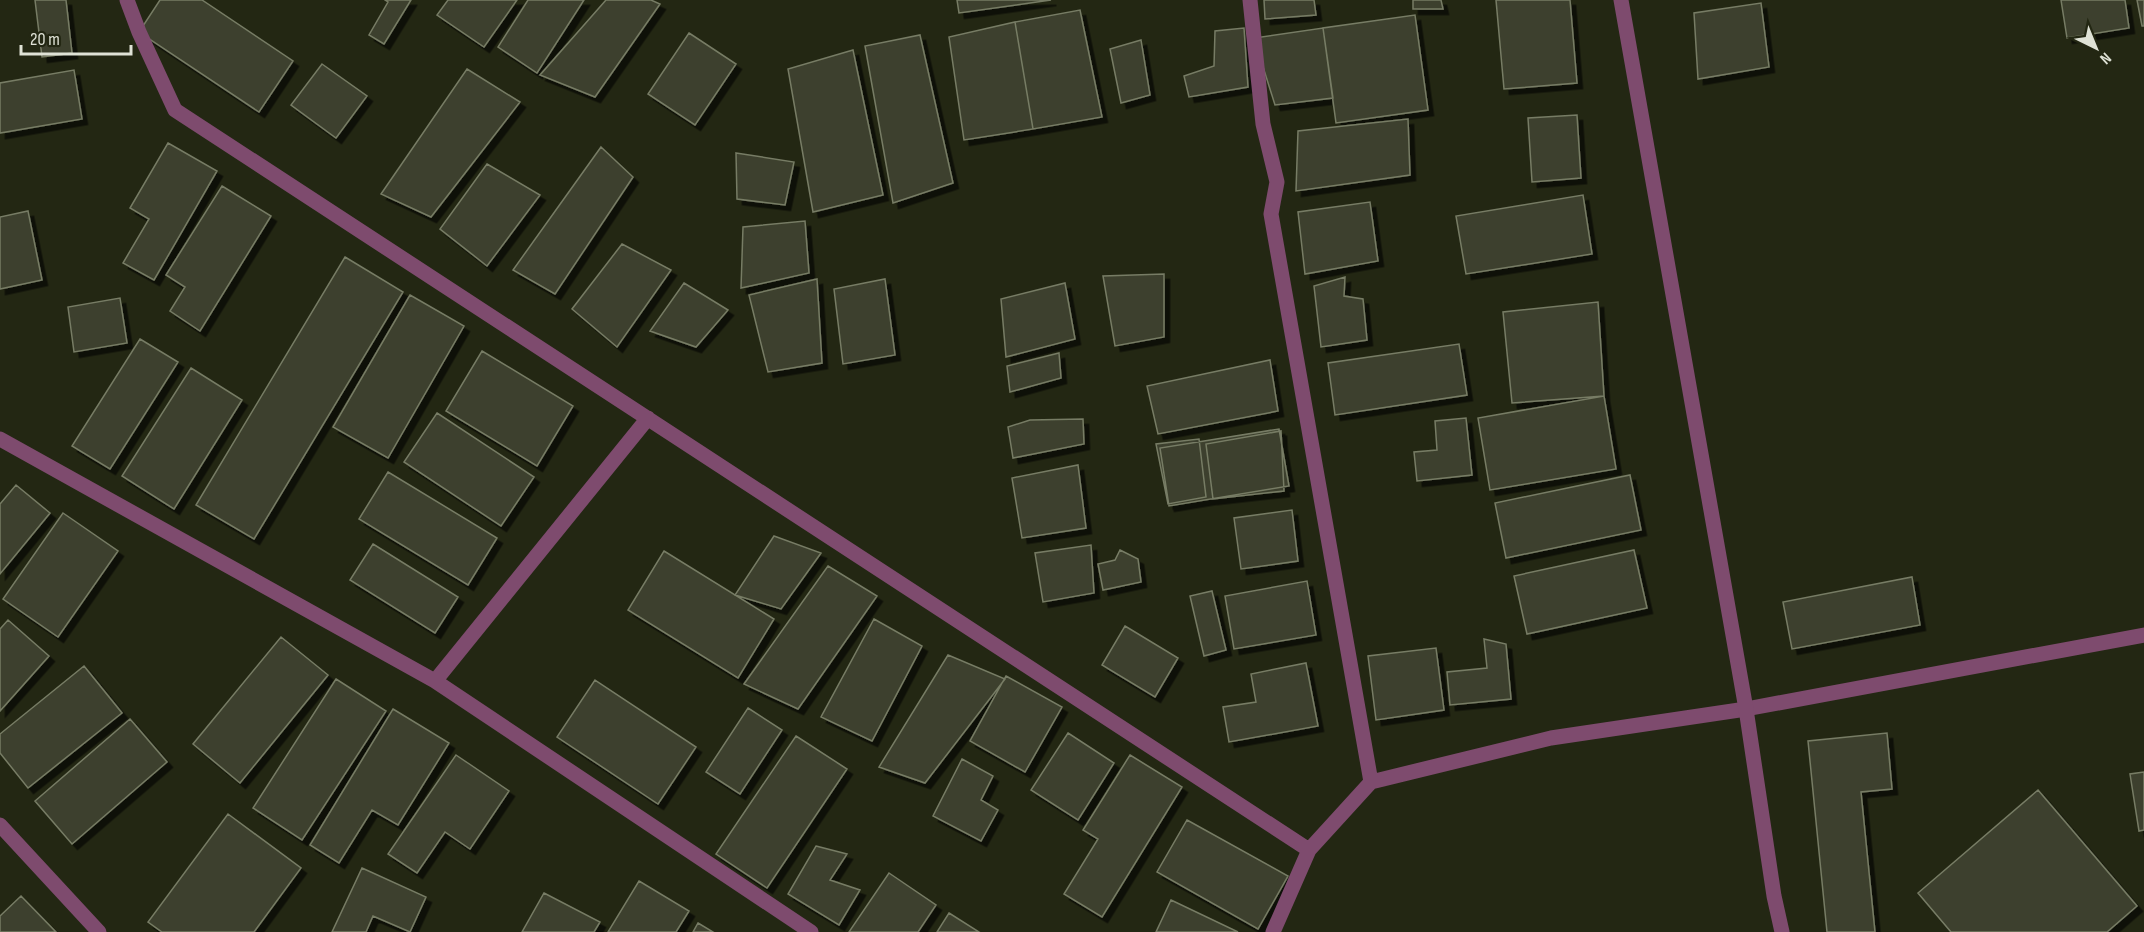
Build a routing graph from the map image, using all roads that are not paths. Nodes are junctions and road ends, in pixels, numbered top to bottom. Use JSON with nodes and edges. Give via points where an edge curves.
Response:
{"nodes":[{"id":1,"x":127,"y":0,"type":"edge"},
{"id":2,"x":1250,"y":0,"type":"edge"},
{"id":3,"x":1621,"y":0,"type":"edge"},
{"id":4,"x":648,"y":418,"type":"junction"},
{"id":5,"x":0,"y":439,"type":"edge"},
{"id":6,"x":2144,"y":634,"type":"edge"},
{"id":7,"x":435,"y":681,"type":"junction"},
{"id":8,"x":1746,"y":709,"type":"junction"},
{"id":9,"x":1371,"y":782,"type":"junction"},
{"id":10,"x":0,"y":825,"type":"edge"},
{"id":11,"x":1309,"y":850,"type":"junction"},
{"id":12,"x":99,"y":932,"type":"edge"},
{"id":13,"x":811,"y":932,"type":"edge"},
{"id":14,"x":1273,"y":932,"type":"edge"},
{"id":15,"x":1782,"y":932,"type":"edge"}],
"edges":[{"from":1,"to":4,"type":"street","via":[[175,110]]},
{"from":2,"to":9,"type":"street","via":[[1263,124],[1277,182],[1271,214]]},
{"from":3,"to":8,"type":"street"},
{"from":4,"to":7,"type":"street"},
{"from":4,"to":11,"type":"street"},
{"from":5,"to":7,"type":"street"},
{"from":6,"to":8,"type":"street"},
{"from":7,"to":13,"type":"street"},
{"from":8,"to":9,"type":"street","via":[[1551,738]]},
{"from":8,"to":15,"type":"street"},
{"from":9,"to":11,"type":"street"},
{"from":10,"to":12,"type":"street"},
{"from":11,"to":14,"type":"street"}]}
